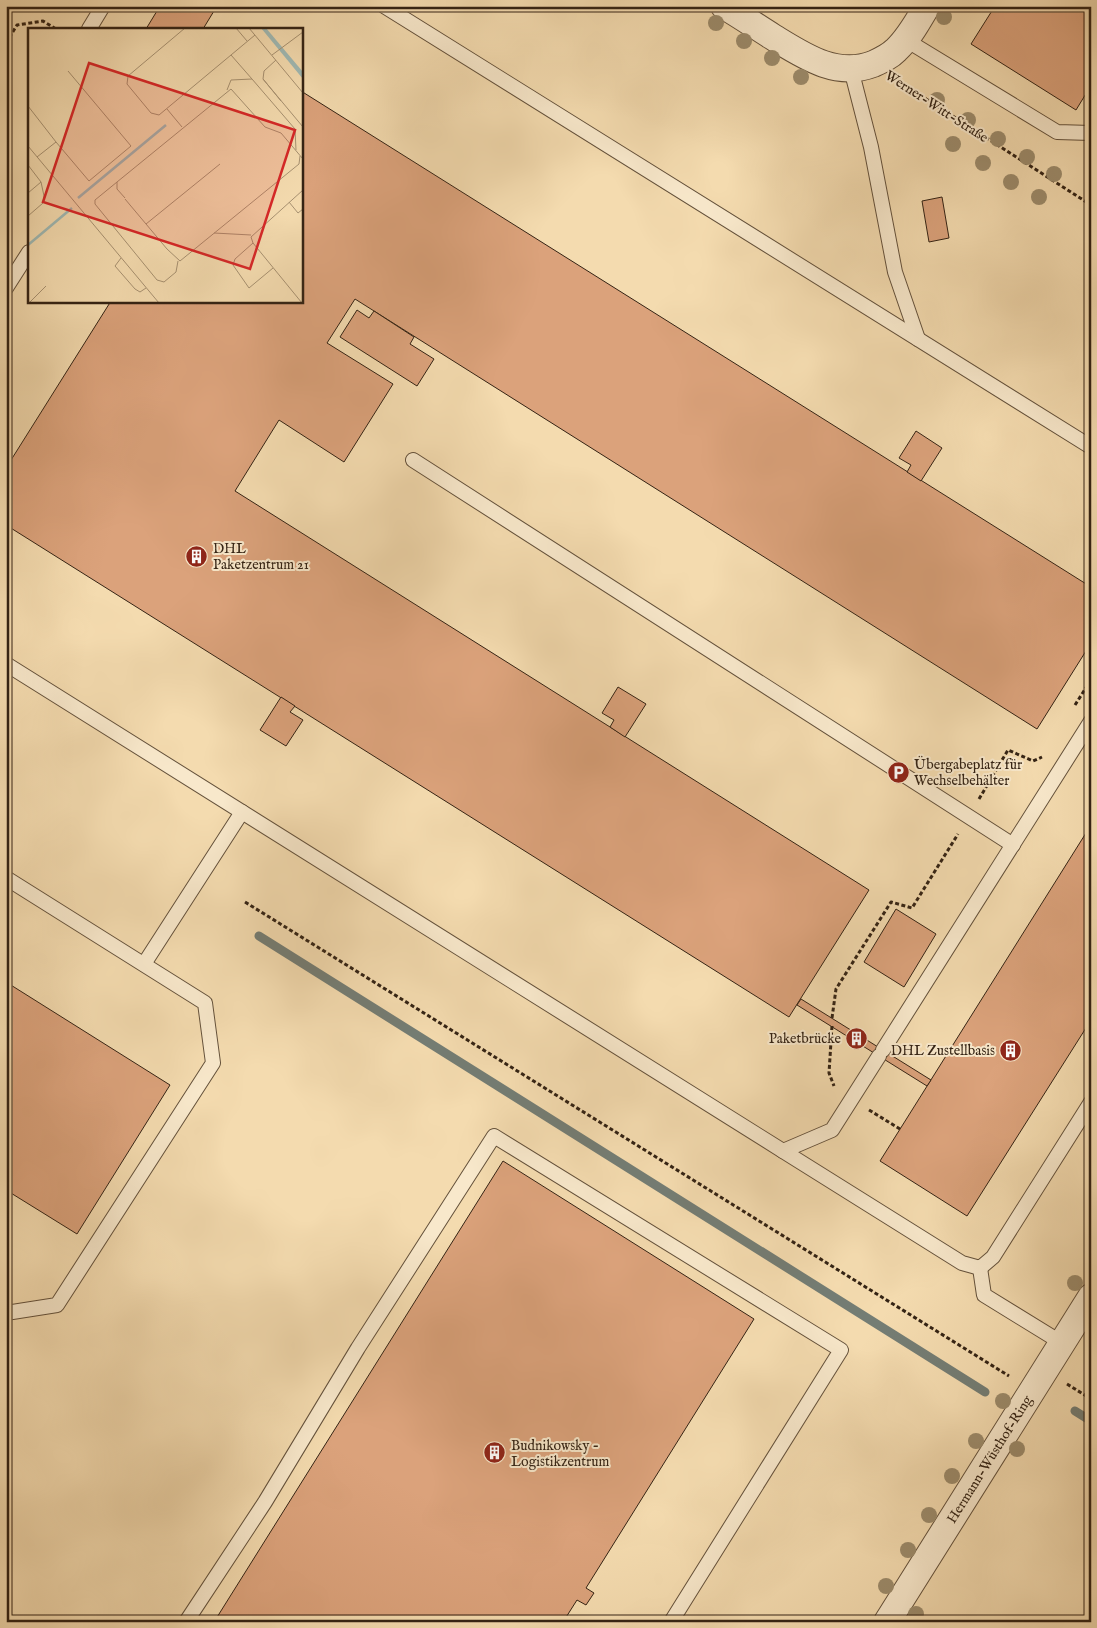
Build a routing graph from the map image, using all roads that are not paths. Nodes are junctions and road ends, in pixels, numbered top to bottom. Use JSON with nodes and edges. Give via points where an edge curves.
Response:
{"nodes":[{"id":1,"x":103,"y":6,"type":"edge"},
{"id":2,"x":384,"y":6,"type":"edge"},
{"id":3,"x":724,"y":6,"type":"edge"},
{"id":4,"x":927,"y":6,"type":"edge"},
{"id":5,"x":90,"y":28,"type":"edge"},
{"id":6,"x":906,"y":40,"type":"junction"},
{"id":7,"x":862,"y":66,"type":"junction"},
{"id":8,"x":1091,"y":133,"type":"edge"},
{"id":9,"x":28,"y":254,"type":"edge"},
{"id":10,"x":6,"y":288,"type":"edge"},
{"id":11,"x":918,"y":339,"type":"junction"},
{"id":12,"x":1091,"y":446,"type":"edge"},
{"id":13,"x":413,"y":460,"type":"dead end"},
{"id":14,"x":6,"y":664,"type":"edge"},
{"id":15,"x":1091,"y":721,"type":"edge"},
{"id":16,"x":242,"y":812,"type":"junction"},
{"id":17,"x":1012,"y":845,"type":"junction"},
{"id":18,"x":6,"y":878,"type":"edge"},
{"id":19,"x":144,"y":964,"type":"junction"},
{"id":20,"x":1091,"y":1102,"type":"edge"},
{"id":21,"x":783,"y":1151,"type":"junction"},
{"id":22,"x":980,"y":1268,"type":"junction"},
{"id":23,"x":1091,"y":1297,"type":"edge"},
{"id":24,"x":6,"y":1313,"type":"edge"},
{"id":25,"x":1062,"y":1343,"type":"junction"},
{"id":26,"x":186,"y":1622,"type":"edge"},
{"id":27,"x":671,"y":1622,"type":"edge"},
{"id":28,"x":887,"y":1622,"type":"edge"}],
"edges":[{"from":1,"to":5,"type":"lane"},
{"from":2,"to":11,"type":"lane"},
{"from":3,"to":7,"type":"street","via":[[808,58],[832,67]]},
{"from":4,"to":6,"type":"street"},
{"from":6,"to":7,"type":"street","via":[[891,54]]},
{"from":6,"to":8,"type":"lane","via":[[1057,132]]},
{"from":7,"to":11,"type":"lane","via":[[871,147],[895,272]]},
{"from":9,"to":10,"type":"lane"},
{"from":11,"to":12,"type":"lane"},
{"from":13,"to":17,"type":"lane"},
{"from":14,"to":16,"type":"lane"},
{"from":15,"to":17,"type":"lane"},
{"from":16,"to":19,"type":"lane"},
{"from":16,"to":21,"type":"lane"},
{"from":17,"to":21,"type":"lane","via":[[832,1130]]},
{"from":18,"to":19,"type":"lane"},
{"from":19,"to":24,"type":"lane","via":[[205,1002],[213,1063],[57,1305]]},
{"from":20,"to":22,"type":"lane","via":[[992,1257]]},
{"from":21,"to":22,"type":"lane","via":[[962,1263]]},
{"from":22,"to":25,"type":"lane","via":[[984,1295]]},
{"from":23,"to":25,"type":"street","name":"Hermann-Wüsthof-Ring"},
{"from":25,"to":28,"type":"street","name":"Hermann-Wüsthof-Ring"},
{"from":26,"to":27,"type":"lane","via":[[266,1502],[358,1348],[494,1136],[841,1350]]}]}
